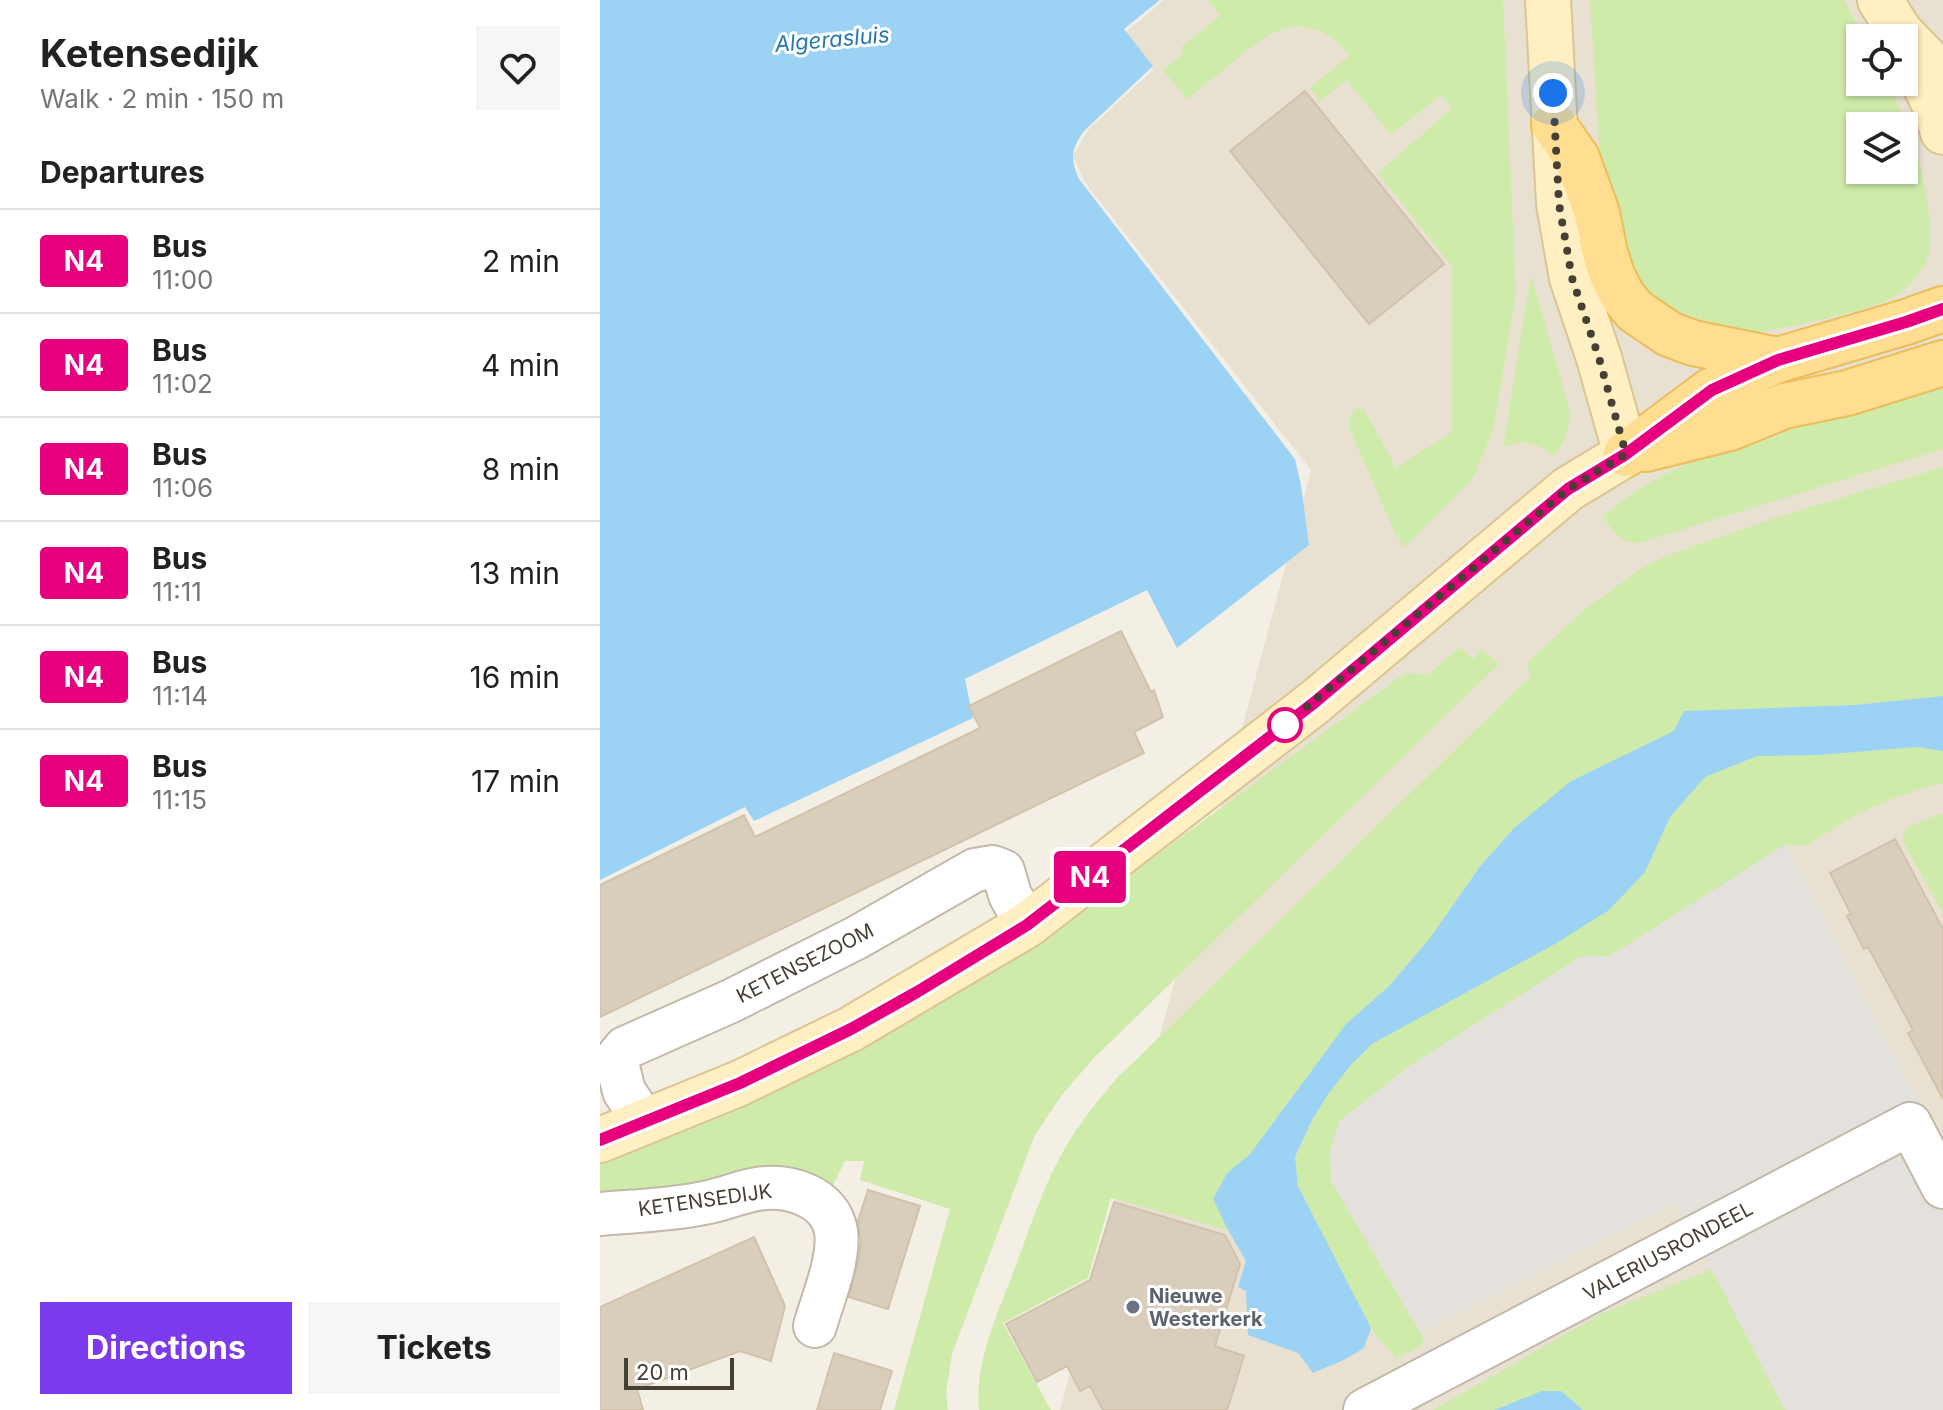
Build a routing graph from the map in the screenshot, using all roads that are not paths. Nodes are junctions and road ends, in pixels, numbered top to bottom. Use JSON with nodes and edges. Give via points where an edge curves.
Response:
{"nodes":[{"id":1,"x":1548,"y":0,"type":"edge"},
{"id":2,"x":1918,"y":50,"type":"edge"},
{"id":3,"x":1918,"y":71,"type":"edge"},
{"id":4,"x":1943,"y":76,"type":"edge"},
{"id":5,"x":1554,"y":125,"type":"junction"},
{"id":6,"x":1943,"y":132,"type":"edge"},
{"id":7,"x":1943,"y":309,"type":"edge"},
{"id":8,"x":1943,"y":339,"type":"edge"},
{"id":9,"x":1778,"y":360,"type":"junction"},
{"id":10,"x":1943,"y":363,"type":"edge"},
{"id":11,"x":1847,"y":393,"type":"junction"},
{"id":12,"x":1626,"y":454,"type":"junction"},
{"id":13,"x":1027,"y":925,"type":"junction"},
{"id":14,"x":644,"y":1122,"type":"junction"},
{"id":15,"x":600,"y":1140,"type":"edge"},
{"id":16,"x":1943,"y":1187,"type":"edge"},
{"id":17,"x":600,"y":1214,"type":"edge"},
{"id":18,"x":815,"y":1326,"type":"dead end"},
{"id":19,"x":1365,"y":1410,"type":"edge"}],
"edges":[{"from":1,"to":5,"type":"street"},
{"from":2,"to":4,"type":"street"},
{"from":3,"to":6,"type":"street"},
{"from":5,"to":9,"type":"main road","via":[[1577,158],[1612,275],[1635,311],[1693,343]]},
{"from":5,"to":12,"type":"street","via":[[1559,204],[1572,278]]},
{"from":7,"to":9,"type":"main road"},
{"from":8,"to":11,"type":"street","via":[[1894,358]]},
{"from":9,"to":12,"type":"main road","via":[[1712,390]]},
{"from":10,"to":11,"type":"main road"},
{"from":11,"to":12,"type":"main road","via":[[1784,406],[1730,428]]},
{"from":12,"to":13,"type":"street","via":[[1568,489],[1315,702]]},
{"from":13,"to":14,"type":"street","via":[[851,1029]]},
{"from":13,"to":14,"type":"street","name":"KETENSEZOOM","via":[[1003,871],[975,870],[856,938],[625,1048],[616,1059],[624,1091]]},
{"from":14,"to":15,"type":"street"},
{"from":16,"to":19,"type":"street","name":"VALERIUSRONDEEL","via":[[1910,1124]]},
{"from":17,"to":18,"type":"street","name":"KETENSEDIJK","via":[[705,1203],[759,1188],[804,1192],[828,1212],[836,1230],[836,1256]]}]}
